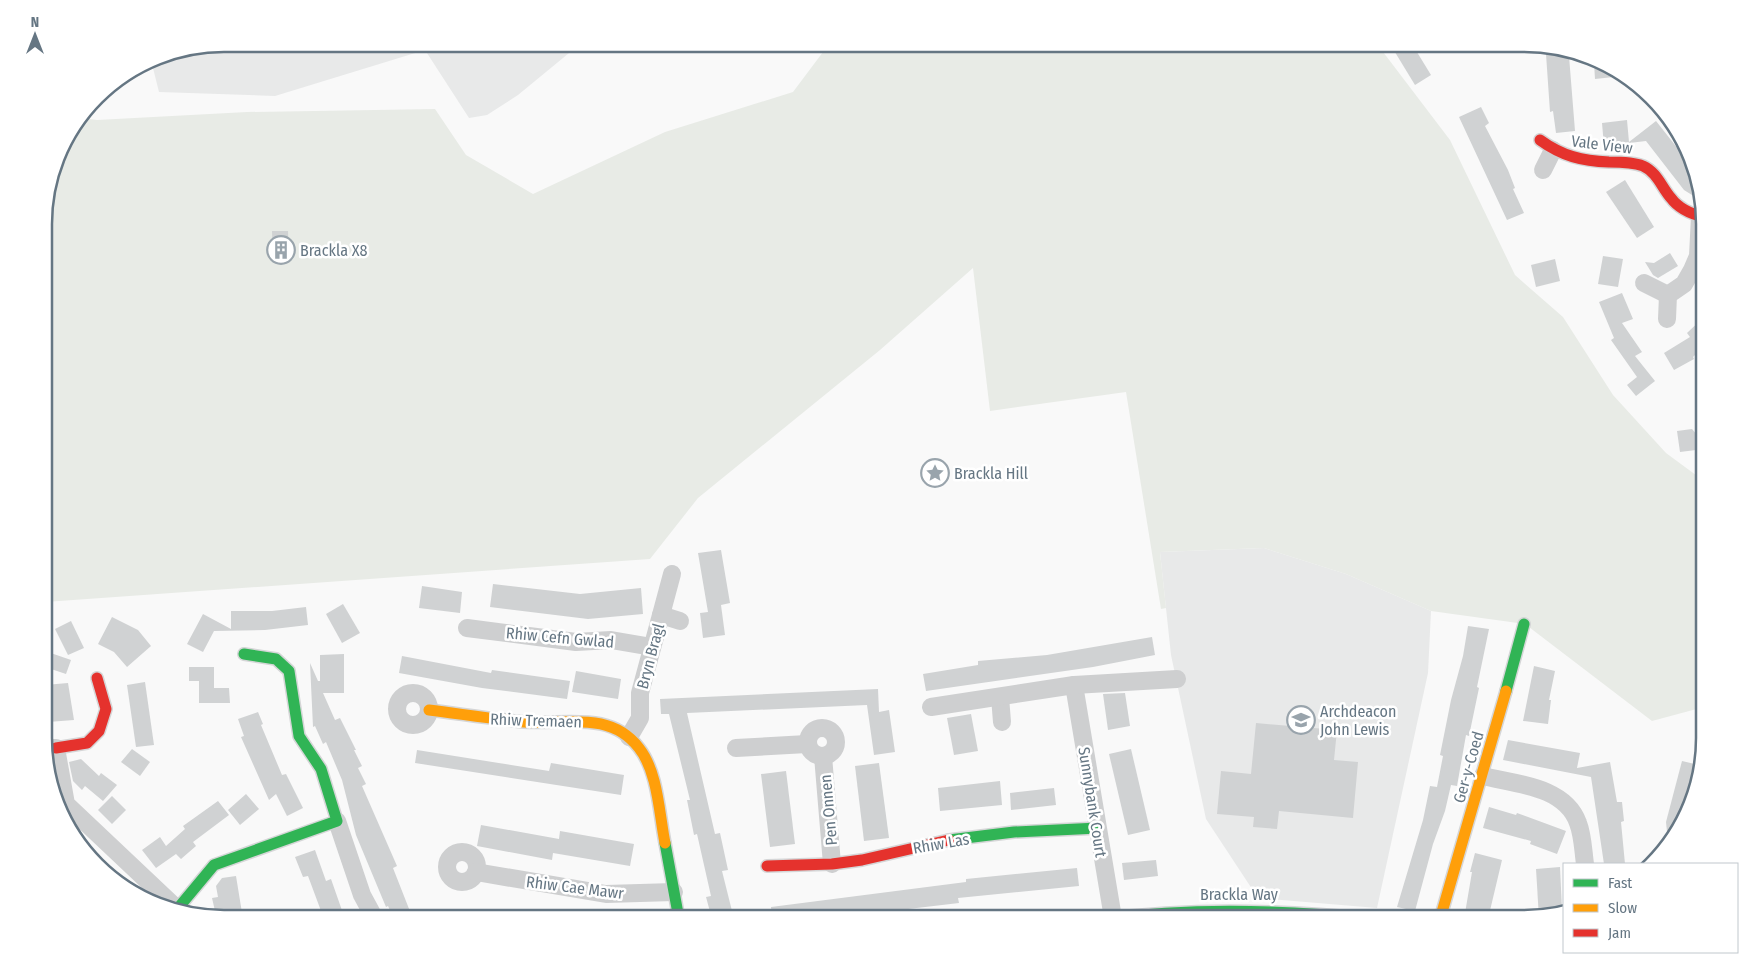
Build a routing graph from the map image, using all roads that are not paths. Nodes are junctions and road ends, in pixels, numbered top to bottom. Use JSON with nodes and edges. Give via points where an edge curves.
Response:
{"nodes":[{"id":1,"x":1546,"y":145,"type":"joint"},
{"id":2,"x":1542,"y":170,"type":"dead end"},
{"id":3,"x":1695,"y":215,"type":"edge"},
{"id":4,"x":1696,"y":260,"type":"edge"},
{"id":5,"x":1644,"y":283,"type":"dead end"},
{"id":6,"x":1668,"y":295,"type":"junction"},
{"id":7,"x":1667,"y":318,"type":"dead end"},
{"id":8,"x":672,"y":574,"type":"dead end"},
{"id":9,"x":661,"y":615,"type":"junction"},
{"id":10,"x":680,"y":621,"type":"dead end"},
{"id":11,"x":1524,"y":624,"type":"dead end"},
{"id":12,"x":467,"y":628,"type":"dead end"},
{"id":13,"x":652,"y":647,"type":"junction"},
{"id":14,"x":244,"y":654,"type":"dead end"},
{"id":15,"x":97,"y":678,"type":"dead end"},
{"id":16,"x":1177,"y":679,"type":"dead end"},
{"id":17,"x":1074,"y":685,"type":"junction"},
{"id":18,"x":1000,"y":697,"type":"junction"},
{"id":19,"x":931,"y":708,"type":"dead end"},
{"id":20,"x":429,"y":710,"type":"dead end"},
{"id":21,"x":1002,"y":722,"type":"dead end"},
{"id":22,"x":629,"y":737,"type":"junction"},
{"id":23,"x":808,"y":744,"type":"junction"},
{"id":24,"x":53,"y":748,"type":"edge"},
{"id":25,"x":736,"y":748,"type":"dead end"},
{"id":26,"x":823,"y":756,"type":"junction"},
{"id":27,"x":54,"y":764,"type":"edge"},
{"id":28,"x":1483,"y":776,"type":"junction"},
{"id":29,"x":337,"y":821,"type":"junction"},
{"id":30,"x":1098,"y":828,"type":"junction"},
{"id":31,"x":1585,"y":863,"type":"edge"},
{"id":32,"x":832,"y":864,"type":"junction"},
{"id":33,"x":767,"y":866,"type":"dead end"},
{"id":34,"x":476,"y":872,"type":"dead end"},
{"id":35,"x":674,"y":892,"type":"junction"},
{"id":36,"x":169,"y":901,"type":"edge"},
{"id":37,"x":181,"y":905,"type":"edge"},
{"id":38,"x":370,"y":910,"type":"edge"},
{"id":39,"x":678,"y":910,"type":"edge"},
{"id":40,"x":1109,"y":910,"type":"edge"},
{"id":41,"x":1174,"y":910,"type":"edge"},
{"id":42,"x":1253,"y":910,"type":"edge"},
{"id":43,"x":1443,"y":910,"type":"edge"}],
"edges":[{"from":1,"to":2,"type":"street"},
{"from":1,"to":3,"type":"street","name":"Vale View","via":[[1574,159],[1632,163],[1645,167],[1662,183],[1670,198]]},
{"from":4,"to":6,"type":"street","via":[[1684,284]]},
{"from":5,"to":6,"type":"street"},
{"from":6,"to":7,"type":"street"},
{"from":8,"to":9,"type":"street","name":"Bryn Bragl"},
{"from":9,"to":10,"type":"street"},
{"from":9,"to":13,"type":"street","name":"Bryn Bragl"},
{"from":11,"to":28,"type":"street","name":"Ger-y-Coed"},
{"from":12,"to":13,"type":"street","name":"Rhiw Cefn Gwlad","via":[[576,642],[611,640]]},
{"from":13,"to":22,"type":"street","name":"Bryn Bragl","via":[[640,693],[640,718]]},
{"from":14,"to":29,"type":"street","via":[[276,660],[289,671],[299,736],[320,769]]},
{"from":15,"to":24,"type":"street","via":[[106,710],[99,731],[87,743]]},
{"from":16,"to":17,"type":"street"},
{"from":17,"to":18,"type":"street"},
{"from":17,"to":30,"type":"street","name":"Sunnybank Court"},
{"from":18,"to":19,"type":"street"},
{"from":18,"to":21,"type":"street"},
{"from":20,"to":22,"type":"street","name":"Rhiw Tremaen","via":[[526,722],[584,720],[609,726]]},
{"from":22,"to":35,"type":"street","name":"Rhiw Tremaen","via":[[640,749],[652,776]]},
{"from":23,"to":25,"type":"street"},
{"from":23,"to":26,"type":"street","name":"Pen Onnen","via":[[812,753]]},
{"from":23,"to":26,"type":"street","name":"Pen Onnen","via":[[810,734],[818,729],[832,732],[836,745],[830,754]]},
{"from":26,"to":32,"type":"street","name":"Pen Onnen"},
{"from":27,"to":36,"type":"street","via":[[66,804]]},
{"from":28,"to":31,"type":"street","via":[[1548,792],[1561,799],[1578,822]]},
{"from":28,"to":43,"type":"street","name":"Ger-y-Coed"},
{"from":29,"to":37,"type":"street","via":[[214,866]]},
{"from":29,"to":38,"type":"street"},
{"from":30,"to":32,"type":"street","name":"Rhiw Las","via":[[960,838]]},
{"from":30,"to":40,"type":"street","name":"Sunnybank Court"},
{"from":32,"to":33,"type":"street","name":"Rhiw Las","via":[[785,857]]},
{"from":34,"to":35,"type":"street","name":"Rhiw Cae Mawr","via":[[606,894]]},
{"from":35,"to":39,"type":"street","name":"Rhiw Tremaen"},
{"from":41,"to":42,"type":"street","name":"Brackla Way"}]}
